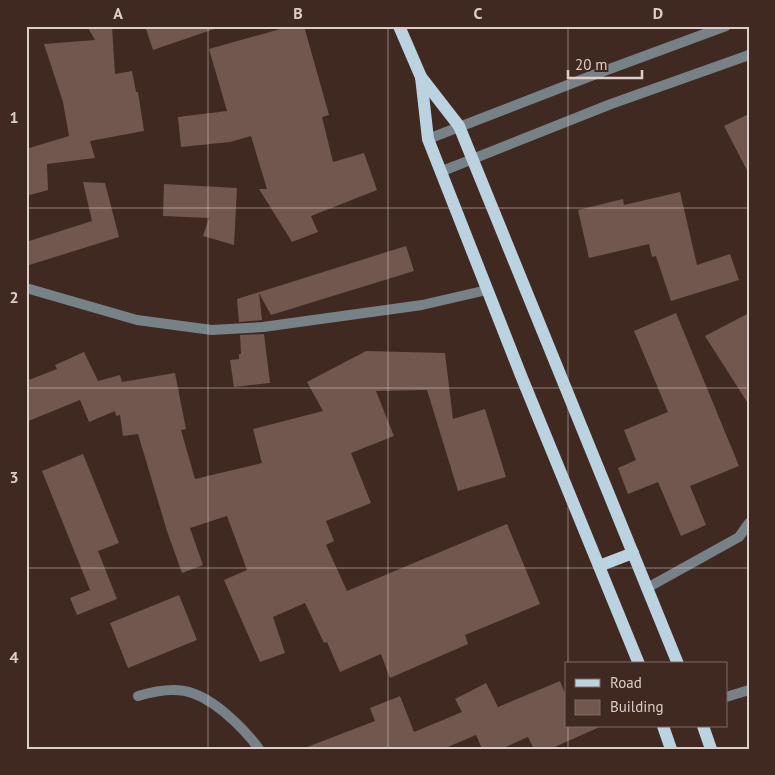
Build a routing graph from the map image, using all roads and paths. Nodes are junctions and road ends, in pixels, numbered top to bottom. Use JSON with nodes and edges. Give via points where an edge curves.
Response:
{"nodes":[{"id":1,"x":399,"y":26,"type":"edge"},
{"id":2,"x":726,"y":26,"type":"edge"},
{"id":3,"x":749,"y":55,"type":"edge"},
{"id":4,"x":421,"y":77,"type":"junction"},
{"id":5,"x":459,"y":126,"type":"junction"},
{"id":6,"x":428,"y":139,"type":"junction"},
{"id":7,"x":473,"y":159,"type":"junction"},
{"id":8,"x":440,"y":172,"type":"junction"},
{"id":9,"x":26,"y":288,"type":"edge"},
{"id":10,"x":487,"y":290,"type":"junction"},
{"id":11,"x":749,"y":523,"type":"edge"},
{"id":12,"x":633,"y":553,"type":"junction"},
{"id":13,"x":600,"y":566,"type":"junction"},
{"id":14,"x":647,"y":588,"type":"junction"},
{"id":15,"x":638,"y":662,"type":"edge"},
{"id":16,"x":677,"y":662,"type":"edge"},
{"id":17,"x":749,"y":690,"type":"edge"},
{"id":18,"x":138,"y":696,"type":"dead end"},
{"id":19,"x":728,"y":696,"type":"edge"},
{"id":20,"x":664,"y":728,"type":"edge"},
{"id":21,"x":704,"y":728,"type":"edge"},
{"id":22,"x":258,"y":749,"type":"edge"},
{"id":23,"x":671,"y":749,"type":"edge"},
{"id":24,"x":712,"y":749,"type":"edge"}],
"edges":[{"from":1,"to":4,"type":"main road"},
{"from":2,"to":5,"type":"street"},
{"from":3,"to":7,"type":"street","via":[[611,104]]},
{"from":4,"to":5,"type":"main road"},
{"from":4,"to":6,"type":"main road"},
{"from":5,"to":6,"type":"street"},
{"from":5,"to":7,"type":"main road"},
{"from":6,"to":8,"type":"main road"},
{"from":7,"to":8,"type":"street"},
{"from":7,"to":12,"type":"main road"},
{"from":8,"to":10,"type":"main road"},
{"from":9,"to":10,"type":"street","via":[[137,320],[212,330],[263,328],[422,306]]},
{"from":10,"to":13,"type":"main road"},
{"from":11,"to":14,"type":"street","via":[[739,537]]},
{"from":12,"to":13,"type":"main road"},
{"from":12,"to":14,"type":"main road"},
{"from":13,"to":15,"type":"main road"},
{"from":14,"to":16,"type":"main road"},
{"from":17,"to":19,"type":"street"},
{"from":18,"to":22,"type":"street","via":[[178,690],[203,696],[234,720]]},
{"from":20,"to":23,"type":"main road"},
{"from":21,"to":24,"type":"main road"}]}
